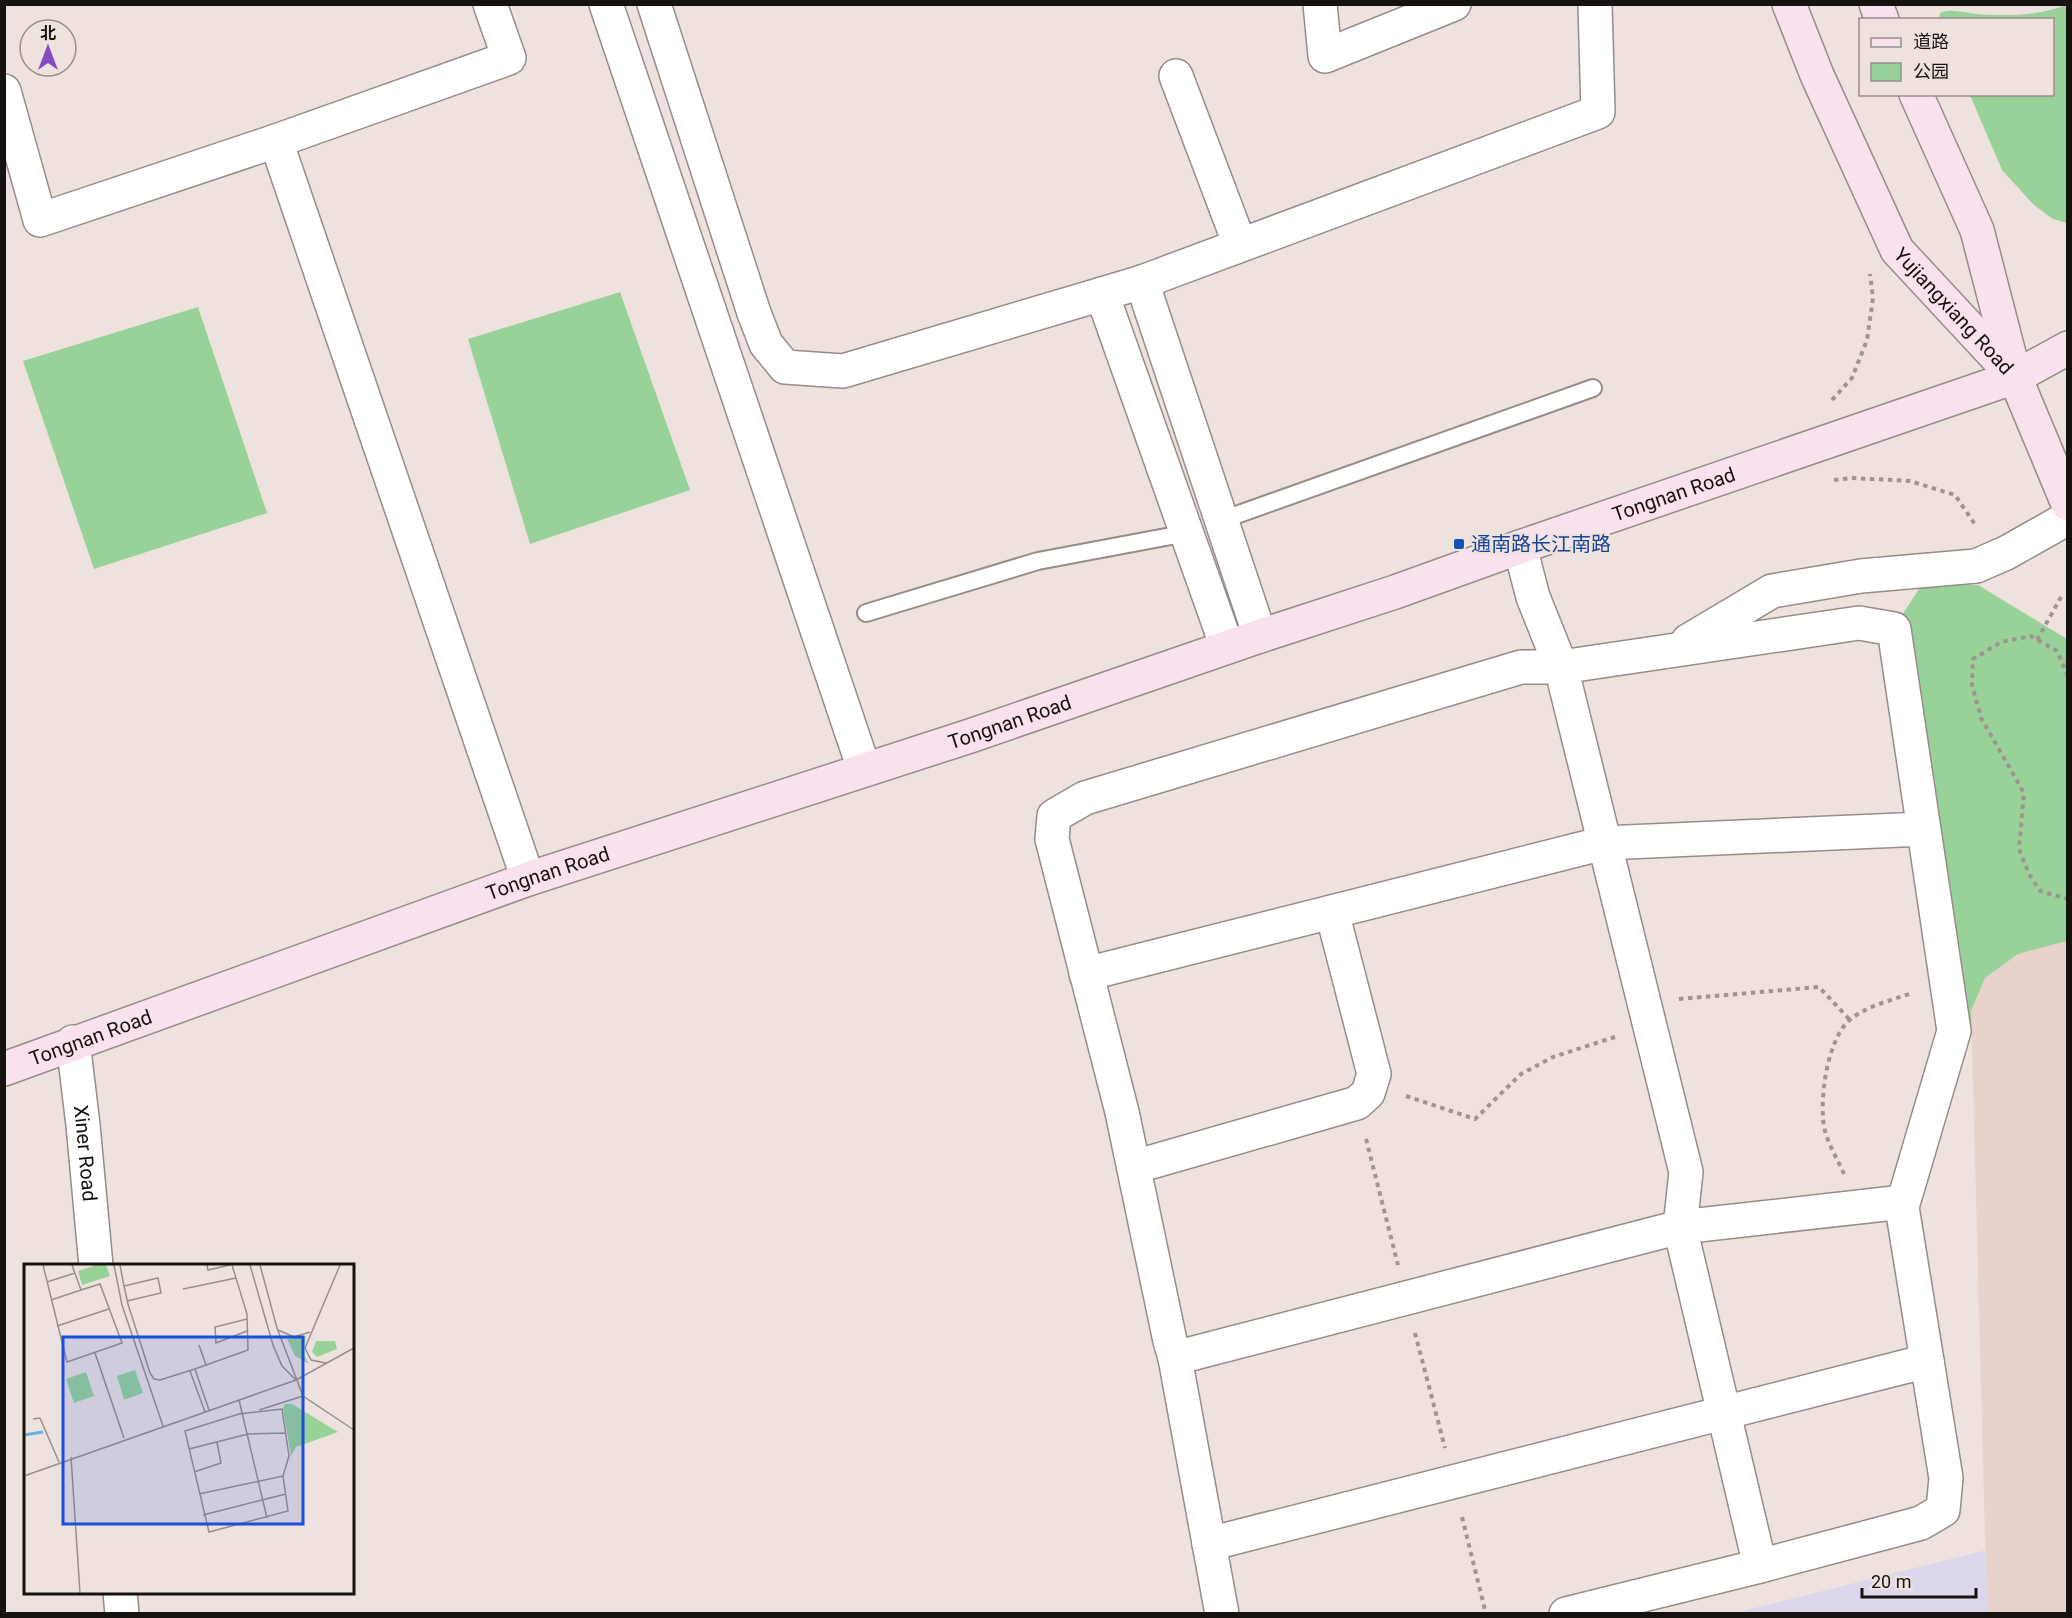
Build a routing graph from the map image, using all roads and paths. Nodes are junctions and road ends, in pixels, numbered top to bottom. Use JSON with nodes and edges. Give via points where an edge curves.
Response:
{"nodes":[{"id":1,"x":489,"y":4,"type":"edge"},
{"id":2,"x":606,"y":4,"type":"edge"},
{"id":3,"x":654,"y":4,"type":"edge"},
{"id":4,"x":1320,"y":4,"type":"edge"},
{"id":5,"x":1454,"y":4,"type":"edge"},
{"id":6,"x":1595,"y":4,"type":"edge"},
{"id":7,"x":1789,"y":4,"type":"edge"},
{"id":8,"x":1176,"y":76,"type":"dead end"},
{"id":9,"x":4,"y":91,"type":"edge"},
{"id":10,"x":1917,"y":96,"type":"edge"},
{"id":11,"x":276,"y":141,"type":"junction"},
{"id":12,"x":1240,"y":244,"type":"junction"},
{"id":13,"x":1869,"y":265,"type":"dead end"},
{"id":14,"x":1142,"y":282,"type":"junction"},
{"id":15,"x":1101,"y":294,"type":"junction"},
{"id":16,"x":2067,"y":348,"type":"edge"},
{"id":17,"x":2015,"y":377,"type":"junction"},
{"id":18,"x":1593,"y":388,"type":"dead end"},
{"id":19,"x":1826,"y":408,"type":"dead end"},
{"id":20,"x":2067,"y":504,"type":"edge"},
{"id":21,"x":2067,"y":518,"type":"edge"},
{"id":22,"x":1222,"y":520,"type":"junction"},
{"id":23,"x":1187,"y":533,"type":"junction"},
{"id":24,"x":1520,"y":547,"type":"junction"},
{"id":25,"x":2061,"y":597,"type":"dead end"},
{"id":26,"x":866,"y":613,"type":"dead end"},
{"id":27,"x":1260,"y":636,"type":"junction"},
{"id":28,"x":2037,"y":640,"type":"junction"},
{"id":29,"x":1227,"y":647,"type":"junction"},
{"id":30,"x":1673,"y":649,"type":"junction"},
{"id":31,"x":1560,"y":667,"type":"junction"},
{"id":32,"x":2067,"y":676,"type":"edge"},
{"id":33,"x":864,"y":769,"type":"junction"},
{"id":34,"x":1923,"y":829,"type":"junction"},
{"id":35,"x":1604,"y":843,"type":"junction"},
{"id":36,"x":528,"y":879,"type":"junction"},
{"id":37,"x":2067,"y":899,"type":"edge"},
{"id":38,"x":1332,"y":912,"type":"junction"},
{"id":39,"x":1086,"y":974,"type":"junction"},
{"id":40,"x":1945,"y":983,"type":"junction"},
{"id":41,"x":1646,"y":1011,"type":"junction"},
{"id":42,"x":1850,"y":1020,"type":"junction"},
{"id":43,"x":73,"y":1042,"type":"junction"},
{"id":44,"x":4,"y":1069,"type":"edge"},
{"id":45,"x":1364,"y":1094,"type":"junction"},
{"id":46,"x":1134,"y":1167,"type":"junction"},
{"id":47,"x":1903,"y":1202,"type":"junction"},
{"id":48,"x":1859,"y":1207,"type":"junction"},
{"id":49,"x":1680,"y":1227,"type":"junction"},
{"id":50,"x":96,"y":1264,"type":"edge"},
{"id":51,"x":1406,"y":1298,"type":"junction"},
{"id":52,"x":1175,"y":1358,"type":"junction"},
{"id":53,"x":1927,"y":1361,"type":"junction"},
{"id":54,"x":1724,"y":1412,"type":"junction"},
{"id":55,"x":1453,"y":1482,"type":"junction"},
{"id":56,"x":1209,"y":1544,"type":"junction"},
{"id":57,"x":1760,"y":1566,"type":"junction"},
{"id":58,"x":120,"y":1594,"type":"edge"},
{"id":59,"x":122,"y":1614,"type":"edge"},
{"id":60,"x":1222,"y":1614,"type":"edge"},
{"id":61,"x":1486,"y":1614,"type":"edge"},
{"id":62,"x":1566,"y":1614,"type":"edge"}],
"edges":[{"from":1,"to":11,"type":"street","via":[[508,58]]},
{"from":2,"to":33,"type":"street"},
{"from":3,"to":15,"type":"street","via":[[754,314],[766,344],[785,367],[843,371]]},
{"from":4,"to":5,"type":"street","via":[[1324,56]]},
{"from":6,"to":12,"type":"street","via":[[1599,112]]},
{"from":7,"to":17,"type":"street","name":"Yujiangxiang Road","via":[[1817,75],[1898,250]]},
{"from":8,"to":12,"type":"street"},
{"from":9,"to":11,"type":"street","via":[[40,220]]},
{"from":10,"to":17,"type":"street","name":"Yujiangxiang Road","via":[[1977,230]]},
{"from":11,"to":36,"type":"street"},
{"from":12,"to":14,"type":"street"},
{"from":13,"to":19,"type":"path","via":[[1873,298],[1867,340],[1852,378]]},
{"from":14,"to":15,"type":"street"},
{"from":14,"to":22,"type":"street"},
{"from":15,"to":23,"type":"street"},
{"from":16,"to":17,"type":"street","name":"Tongnan Road"},
{"from":17,"to":20,"type":"street"},
{"from":17,"to":24,"type":"street","name":"Tongnan Road"},
{"from":18,"to":22,"type":"lane"},
{"from":21,"to":30,"type":"street","via":[[1976,566],[1861,576],[1772,591]]},
{"from":22,"to":27,"type":"street"},
{"from":23,"to":26,"type":"lane","via":[[1038,561]]},
{"from":23,"to":29,"type":"street"},
{"from":24,"to":27,"type":"street","name":"Tongnan Road"},
{"from":24,"to":31,"type":"street","via":[[1533,597]]},
{"from":25,"to":28,"type":"path"},
{"from":27,"to":29,"type":"street","name":"Tongnan Road"},
{"from":28,"to":32,"type":"path","via":[[2057,651]]},
{"from":28,"to":37,"type":"path","via":[[2031,636],[2001,642],[1973,659],[1972,685],[1981,718],[2024,793],[2019,849],[2029,874],[2040,891]]},
{"from":29,"to":33,"type":"street","name":"Tongnan Road"},
{"from":30,"to":31,"type":"street"},
{"from":30,"to":34,"type":"street","via":[[1859,622],[1894,629]]},
{"from":31,"to":35,"type":"street"},
{"from":31,"to":39,"type":"street","via":[[1521,667],[1085,798],[1054,816],[1052,839]]},
{"from":33,"to":36,"type":"street","name":"Tongnan Road"},
{"from":34,"to":35,"type":"street"},
{"from":34,"to":40,"type":"street"},
{"from":35,"to":38,"type":"street"},
{"from":35,"to":41,"type":"street"},
{"from":36,"to":43,"type":"street","name":"Tongnan Road"},
{"from":38,"to":39,"type":"street"},
{"from":38,"to":45,"type":"street","via":[[1374,1074]]},
{"from":39,"to":46,"type":"street"},
{"from":40,"to":42,"type":"path","via":[[1869,1008]]},
{"from":40,"to":47,"type":"street","via":[[1954,1031]]},
{"from":41,"to":42,"type":"path","via":[[1660,1000],[1819,987]]},
{"from":41,"to":45,"type":"path","via":[[1613,1038],[1553,1058],[1521,1074],[1475,1119]]},
{"from":41,"to":49,"type":"street","via":[[1686,1172]]},
{"from":42,"to":48,"type":"path","via":[[1835,1041],[1826,1069],[1825,1131]]},
{"from":43,"to":44,"type":"street","name":"Tongnan Road"},
{"from":43,"to":50,"type":"street","name":"Xiner Road"},
{"from":45,"to":46,"type":"street"},
{"from":45,"to":51,"type":"path"},
{"from":46,"to":52,"type":"street"},
{"from":47,"to":48,"type":"street"},
{"from":47,"to":53,"type":"street"},
{"from":48,"to":49,"type":"street"},
{"from":49,"to":51,"type":"street"},
{"from":49,"to":54,"type":"street"},
{"from":51,"to":52,"type":"street"},
{"from":51,"to":55,"type":"path"},
{"from":52,"to":56,"type":"street"},
{"from":53,"to":54,"type":"street"},
{"from":53,"to":57,"type":"street","via":[[1946,1478],[1943,1510],[1921,1523]]},
{"from":54,"to":55,"type":"street"},
{"from":54,"to":57,"type":"street"},
{"from":55,"to":56,"type":"street"},
{"from":55,"to":61,"type":"path"},
{"from":56,"to":60,"type":"street"},
{"from":57,"to":62,"type":"street"},
{"from":58,"to":59,"type":"street"}]}
